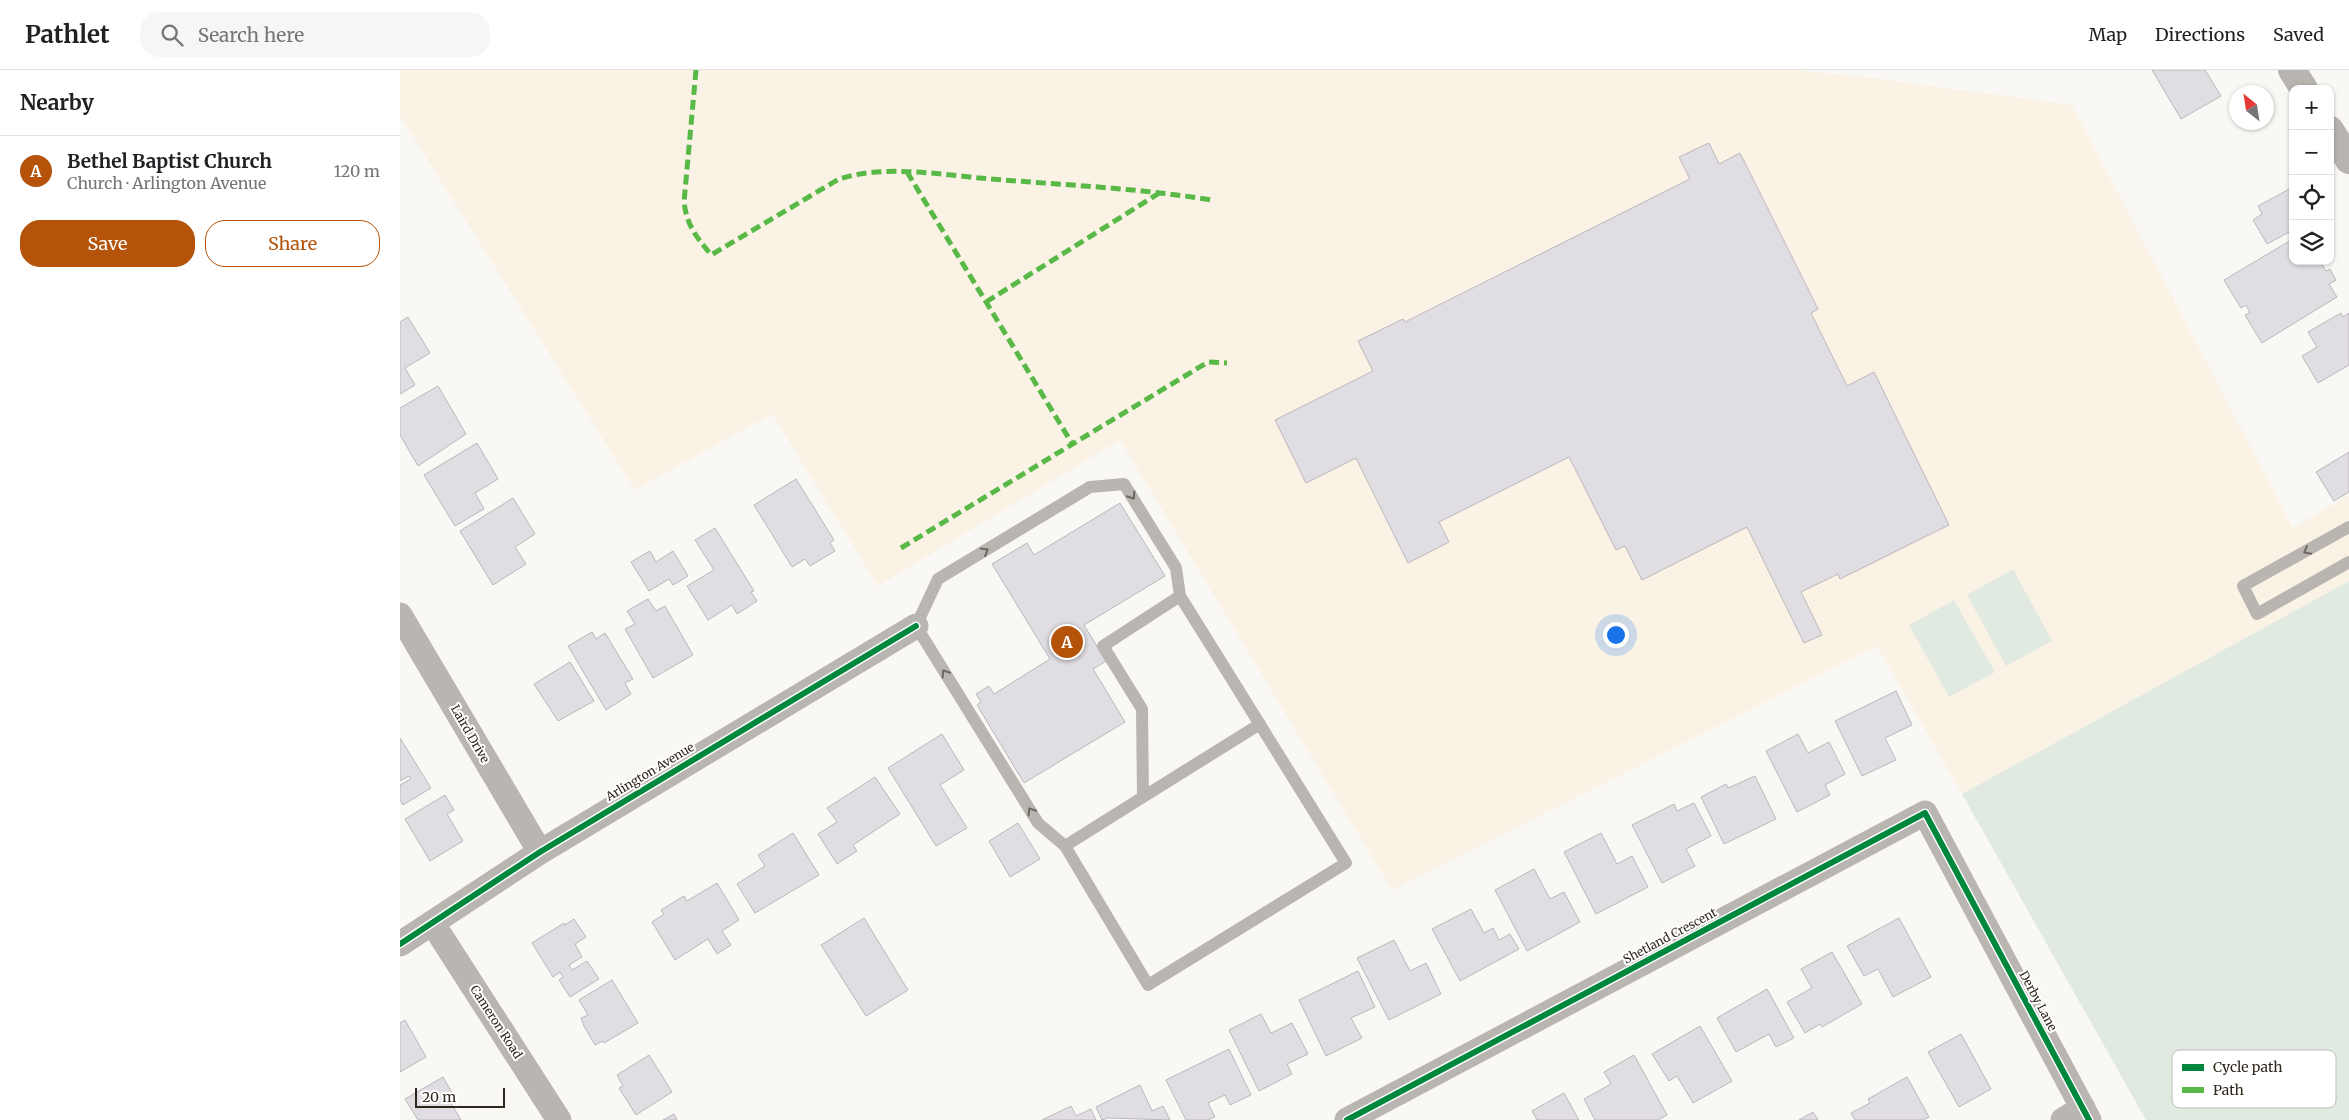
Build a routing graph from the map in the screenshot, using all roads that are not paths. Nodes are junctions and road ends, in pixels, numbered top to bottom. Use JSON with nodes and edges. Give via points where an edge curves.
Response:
{"nodes":[{"id":1,"x":2292,"y":70,"type":"edge"},
{"id":2,"x":2301,"y":85,"type":"edge"},
{"id":3,"x":2334,"y":136,"type":"edge"},
{"id":4,"x":2349,"y":160,"type":"edge"},
{"id":5,"x":2349,"y":527,"type":"edge"},
{"id":6,"x":2349,"y":562,"type":"edge"},
{"id":7,"x":1180,"y":596,"type":"junction"},
{"id":8,"x":400,"y":615,"type":"edge"},
{"id":9,"x":916,"y":626,"type":"junction"},
{"id":10,"x":1260,"y":724,"type":"junction"},
{"id":11,"x":1143,"y":797,"type":"junction"},
{"id":12,"x":1064,"y":846,"type":"junction"},
{"id":13,"x":540,"y":852,"type":"junction"},
{"id":14,"x":1967,"y":892,"type":"joint"},
{"id":15,"x":433,"y":924,"type":"junction"},
{"id":16,"x":400,"y":944,"type":"edge"},
{"id":17,"x":2078,"y":1116,"type":"edge"},
{"id":18,"x":559,"y":1120,"type":"edge"},
{"id":19,"x":1347,"y":1120,"type":"edge"}],
"edges":[{"from":1,"to":2,"type":"main road"},
{"from":3,"to":4,"type":"main road"},
{"from":5,"to":6,"type":"lane","one_way":true,"via":[[2243,586],[2257,614]]},
{"from":9,"to":7,"type":"lane","one_way":true,"via":[[938,579],[1090,488],[1124,484],[1176,568]]},
{"from":7,"to":10,"type":"lane"},
{"from":7,"to":11,"type":"lane","via":[[1103,646],[1142,710]]},
{"from":8,"to":13,"type":"street","name":"Laird Drive"},
{"from":12,"to":9,"type":"lane","one_way":true,"via":[[1038,823]]},
{"from":9,"to":13,"type":"street","name":"Arlington Avenue"},
{"from":10,"to":11,"type":"lane"},
{"from":10,"to":12,"type":"lane","via":[[1346,863],[1148,985]]},
{"from":11,"to":12,"type":"lane"},
{"from":13,"to":15,"type":"street","name":"Arlington Avenue"},
{"from":14,"to":17,"type":"street","name":"Derby Lane"},
{"from":14,"to":19,"type":"street","name":"Shetland Crescent","via":[[1925,813]]},
{"from":15,"to":16,"type":"street","name":"Arlington Avenue"},
{"from":15,"to":18,"type":"street","name":"Cameron Road"}]}
